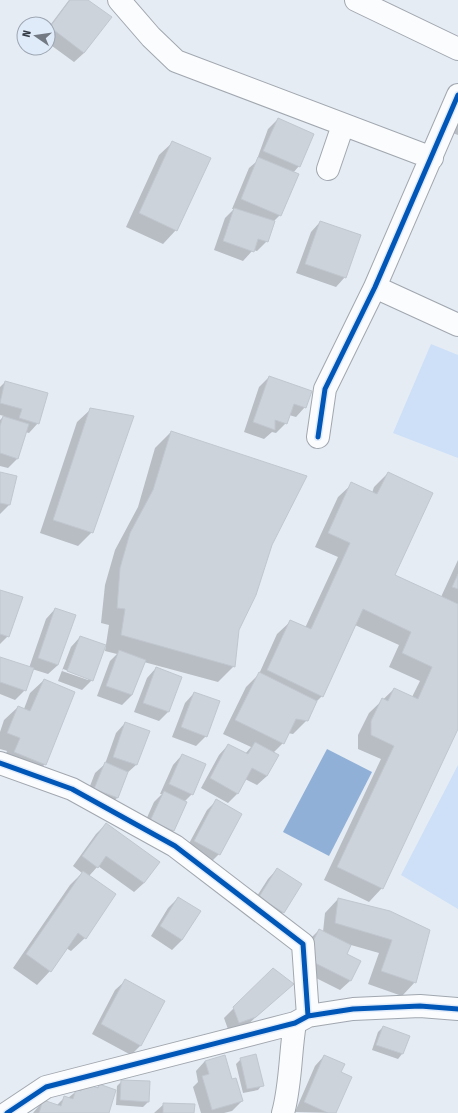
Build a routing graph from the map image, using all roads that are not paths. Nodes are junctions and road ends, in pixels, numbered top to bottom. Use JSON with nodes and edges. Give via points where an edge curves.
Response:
{"nodes":[{"id":1,"x":119,"y":0,"type":"edge"},
{"id":2,"x":356,"y":0,"type":"edge"},
{"id":3,"x":458,"y":49,"type":"edge"},
{"id":4,"x":458,"y":94,"type":"edge"},
{"id":5,"x":343,"y":125,"type":"junction"},
{"id":6,"x":432,"y":158,"type":"junction"},
{"id":7,"x":328,"y":169,"type":"dead end"},
{"id":8,"x":375,"y":287,"type":"junction"},
{"id":9,"x":458,"y":325,"type":"edge"},
{"id":10,"x":318,"y":437,"type":"dead end"},
{"id":11,"x":0,"y":763,"type":"edge"},
{"id":12,"x":458,"y":1009,"type":"edge"},
{"id":13,"x":302,"y":1019,"type":"junction"},
{"id":14,"x":7,"y":1113,"type":"edge"},
{"id":15,"x":283,"y":1113,"type":"edge"}],
"edges":[{"from":1,"to":5,"type":"street","via":[[176,61]]},
{"from":2,"to":3,"type":"street"},
{"from":4,"to":6,"type":"street"},
{"from":5,"to":6,"type":"street"},
{"from":5,"to":7,"type":"street"},
{"from":6,"to":8,"type":"street"},
{"from":8,"to":9,"type":"street"},
{"from":8,"to":10,"type":"street","via":[[325,389]]},
{"from":11,"to":13,"type":"street","via":[[72,789],[175,846],[303,944]]},
{"from":12,"to":13,"type":"street","via":[[420,1006],[353,1009]]},
{"from":13,"to":14,"type":"street","via":[[46,1087]]},
{"from":13,"to":15,"type":"street","via":[[292,1041],[288,1095]]}]}
